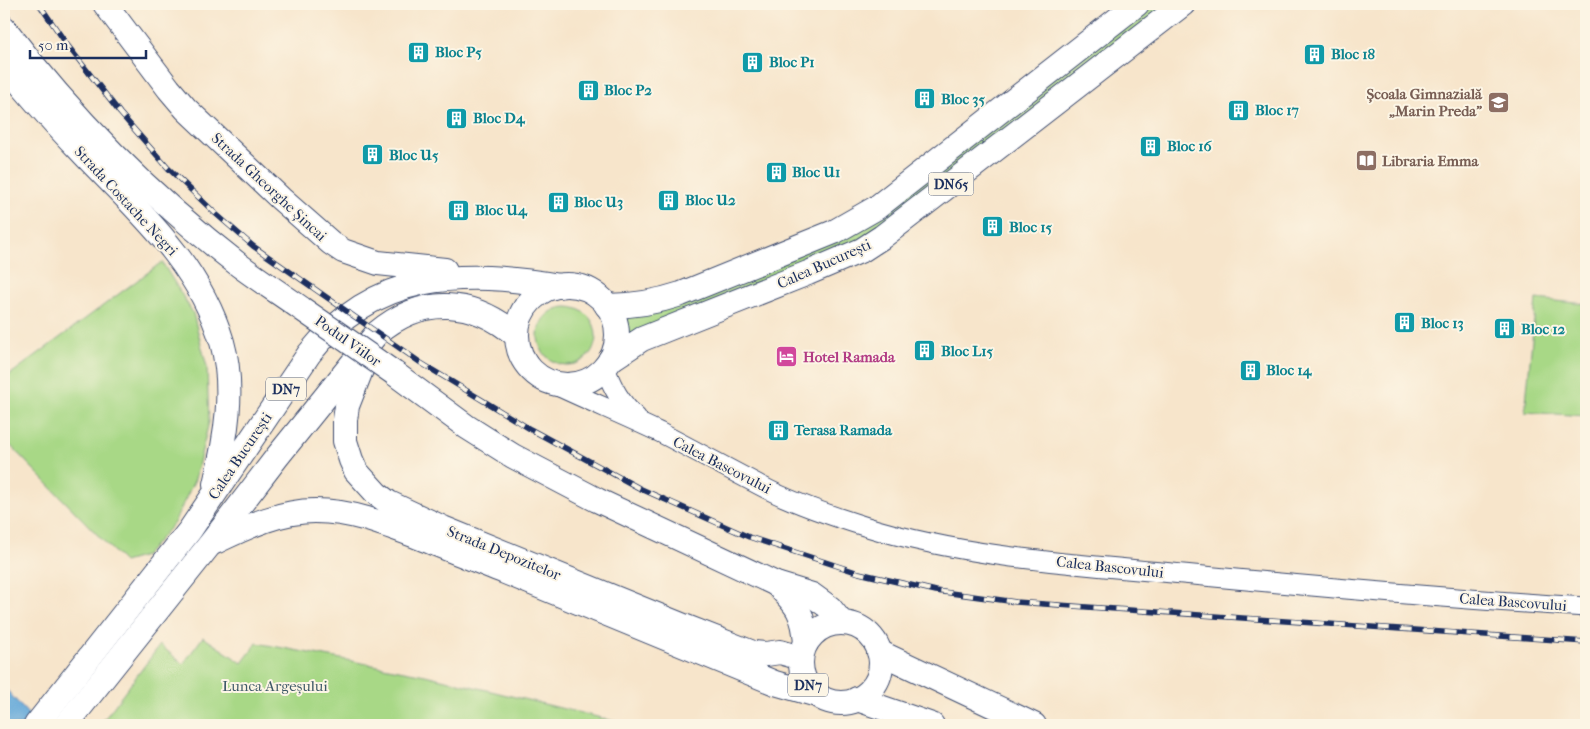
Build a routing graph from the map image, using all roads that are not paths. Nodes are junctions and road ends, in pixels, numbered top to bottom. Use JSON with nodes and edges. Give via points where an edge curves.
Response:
{"nodes":[{"id":1,"x":105,"y":4,"type":"edge"},
{"id":2,"x":1137,"y":4,"type":"edge"},
{"id":3,"x":1183,"y":4,"type":"edge"},
{"id":4,"x":4,"y":28,"type":"edge"},
{"id":5,"x":4,"y":64,"type":"edge"},
{"id":6,"x":489,"y":277,"type":"junction"},
{"id":7,"x":559,"y":286,"type":"junction"},
{"id":8,"x":607,"y":306,"type":"junction"},
{"id":9,"x":302,"y":309,"type":"joint"},
{"id":10,"x":377,"y":333,"type":"junction"},
{"id":11,"x":517,"y":336,"type":"junction"},
{"id":12,"x":608,"y":363,"type":"junction"},
{"id":13,"x":551,"y":382,"type":"junction"},
{"id":14,"x":656,"y":431,"type":"junction"},
{"id":15,"x":210,"y":500,"type":"junction"},
{"id":16,"x":211,"y":543,"type":"junction"},
{"id":17,"x":776,"y":584,"type":"junction"},
{"id":18,"x":1586,"y":607,"type":"edge"},
{"id":19,"x":842,"y":623,"type":"junction"},
{"id":20,"x":803,"y":651,"type":"junction"},
{"id":21,"x":879,"y":652,"type":"junction"},
{"id":22,"x":817,"y":695,"type":"junction"},
{"id":23,"x":857,"y":699,"type":"junction"},
{"id":24,"x":36,"y":725,"type":"edge"},
{"id":25,"x":66,"y":725,"type":"edge"},
{"id":26,"x":932,"y":725,"type":"edge"},
{"id":27,"x":1034,"y":725,"type":"edge"}],
"edges":[{"from":1,"to":6,"type":"main road","name":"Strada Gheorghe Șincai","via":[[186,110],[331,244],[378,263]]},
{"from":2,"to":8,"type":"main road","name":"Calea București","number":"DN65","via":[[862,217],[834,232],[681,294],[643,304]]},
{"from":3,"to":12,"type":"main road","name":"Calea București","number":"DN65","via":[[862,250],[642,340]]},
{"from":4,"to":9,"type":"main road","name":"Strada Costache Negri","via":[[65,101],[148,187],[240,265]]},
{"from":5,"to":15,"type":"main road","name":"Strada Costache Negri","via":[[78,149],[176,252],[209,307],[222,343],[228,378],[225,441]]},
{"from":6,"to":7,"type":"main road","name":"Calea București","number":"DN7"},
{"from":6,"to":15,"type":"main road","name":"Calea București","number":"DN7","via":[[409,285],[362,305],[340,322],[309,354]]},
{"from":7,"to":8,"type":"main road","number":"DN7","via":[[586,289]]},
{"from":7,"to":11,"type":"main road","number":"DN7","via":[[542,292],[528,303],[520,318]]},
{"from":8,"to":12,"type":"main road","via":[[616,334]]},
{"from":9,"to":17,"type":"main road","name":"Podul Viilor","bridge":true,"via":[[467,427],[513,456],[597,500]]},
{"from":10,"to":11,"type":"main road","name":"Calea București","number":"DN7","via":[[402,316],[419,310],[454,306],[487,315]]},
{"from":10,"to":16,"type":"main road","name":"Calea București","number":"DN7"},
{"from":10,"to":20,"type":"main road","name":"Strada Depozitelor","number":"DN7","via":[[349,398],[345,441],[356,471],[389,503],[443,528],[753,653]]},
{"from":11,"to":13,"type":"main road","via":[[517,345],[529,368]]},
{"from":12,"to":13,"type":"main road","via":[[598,374],[580,383]]},
{"from":12,"to":14,"type":"street","name":"Calea Bascovului","via":[[617,395],[626,407]]},
{"from":13,"to":14,"type":"street","name":"Calea Bascovului"},
{"from":14,"to":18,"type":"street","name":"Calea Bascovului","via":[[814,509],[865,527],[959,550],[1347,590]]},
{"from":15,"to":24,"type":"main road","name":"Calea București","number":"DN7","via":[[190,530]]},
{"from":16,"to":22,"type":"main road","name":"Strada Depozitelor","number":"DN7","via":[[285,514],[313,511],[352,515],[452,550],[775,683]]},
{"from":16,"to":25,"type":"main road","name":"Calea București","number":"DN7"},
{"from":17,"to":19,"type":"main road","via":[[820,600]]},
{"from":17,"to":20,"type":"main road","via":[[801,614],[805,626]]},
{"from":19,"to":20,"type":"main road","via":[[831,624],[812,634]]},
{"from":19,"to":21,"type":"main road","via":[[866,631]]},
{"from":20,"to":22,"type":"main road","number":"DN7","via":[[801,669],[804,679]]},
{"from":21,"to":23,"type":"main road","via":[[881,663],[874,685]]},
{"from":21,"to":27,"type":"main road"},
{"from":22,"to":23,"type":"main road","number":"DN7","via":[[837,703]]},
{"from":23,"to":26,"type":"main road","number":"DN7"}]}
